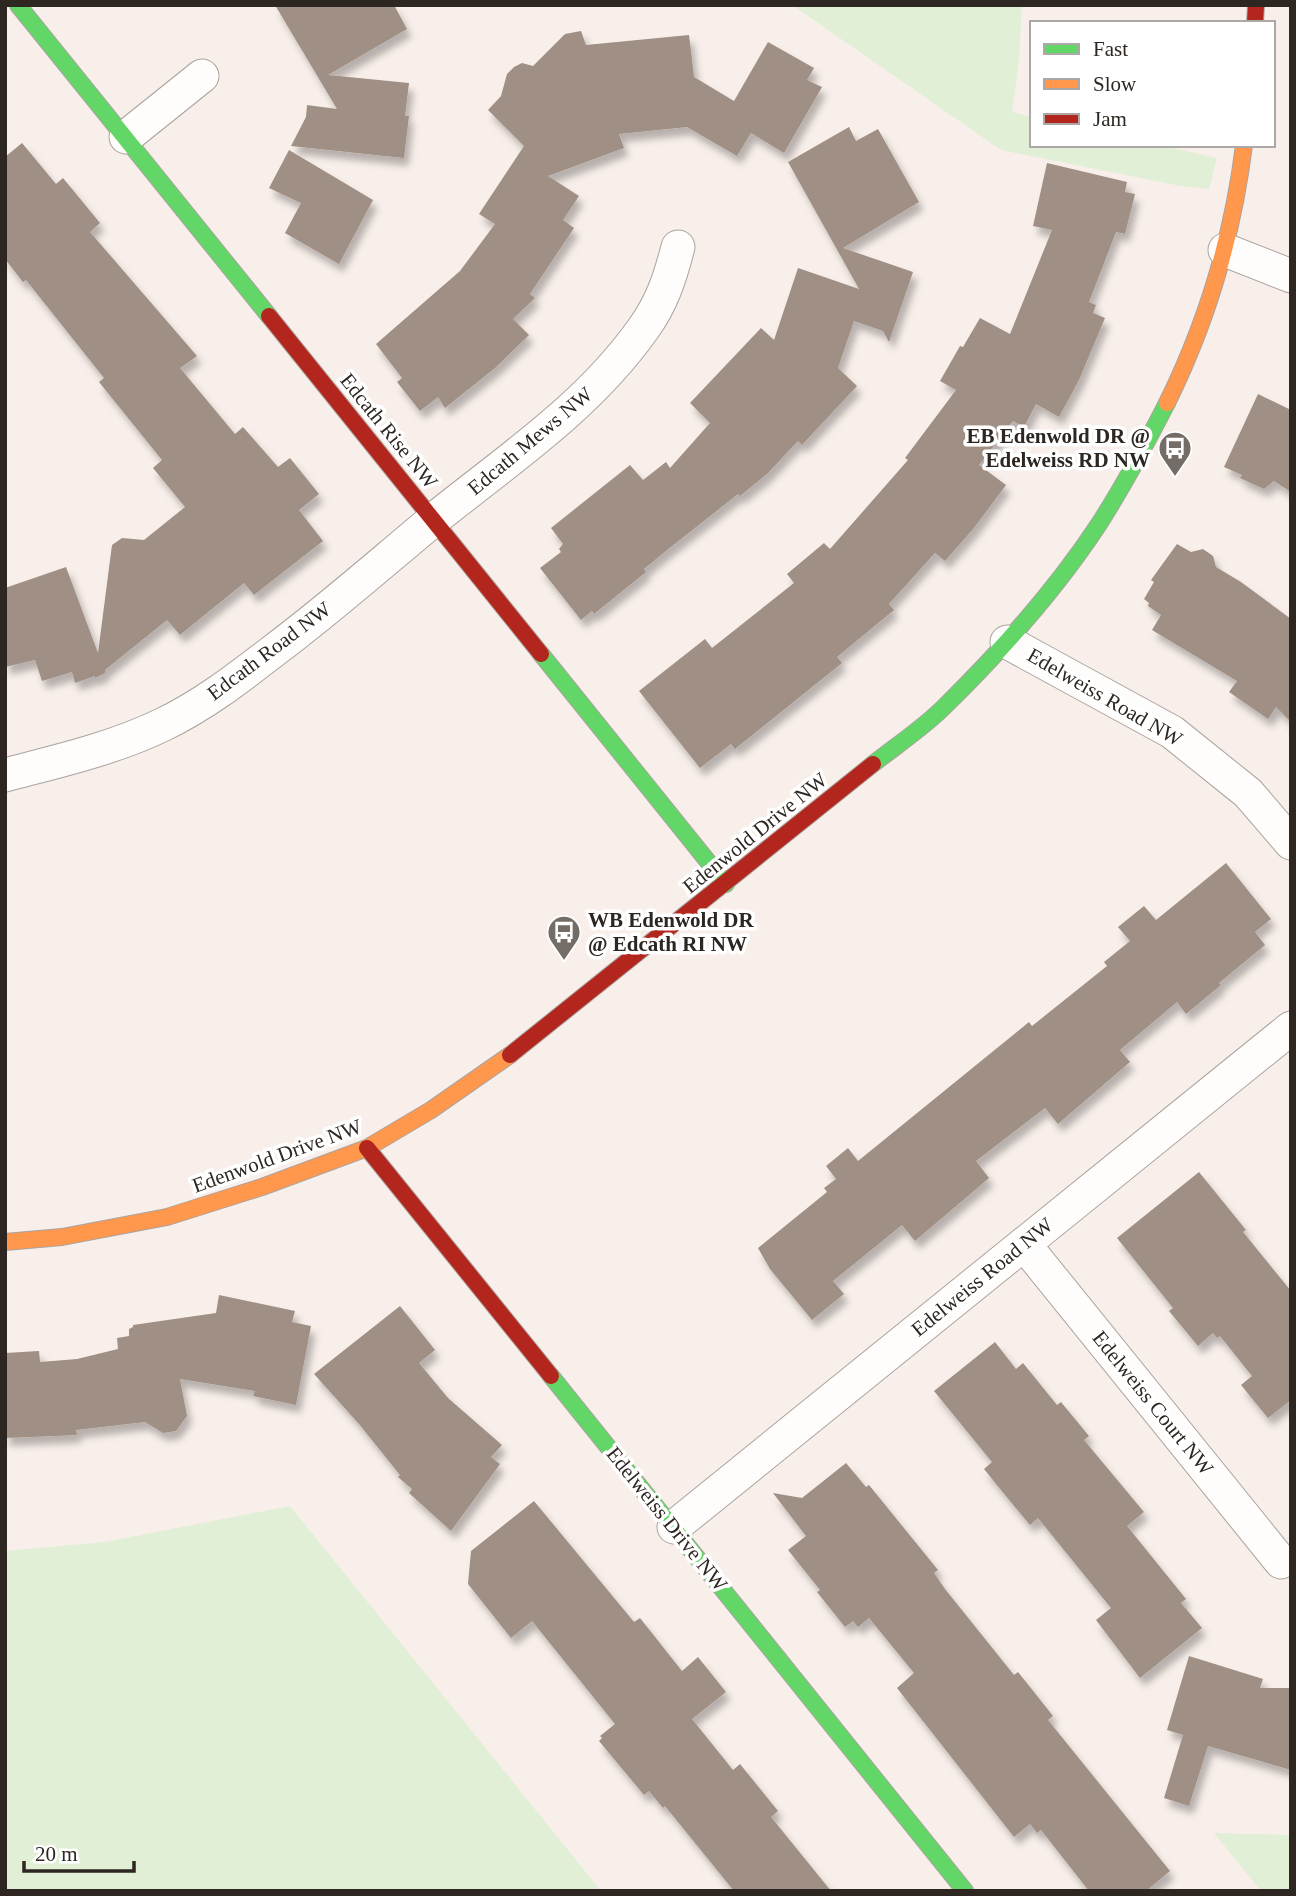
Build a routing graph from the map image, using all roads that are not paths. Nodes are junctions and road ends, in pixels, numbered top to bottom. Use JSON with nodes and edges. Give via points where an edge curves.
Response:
{"nodes":[{"id":1,"x":18,"y":5,"type":"edge"},
{"id":2,"x":202,"y":76,"type":"dead end"},
{"id":3,"x":126,"y":137,"type":"junction"},
{"id":4,"x":1244,"y":147,"type":"edge"},
{"id":5,"x":678,"y":247,"type":"dead end"},
{"id":6,"x":1225,"y":250,"type":"junction"},
{"id":7,"x":1291,"y":276,"type":"edge"},
{"id":8,"x":434,"y":520,"type":"junction"},
{"id":9,"x":1007,"y":642,"type":"junction"},
{"id":10,"x":5,"y":775,"type":"edge"},
{"id":11,"x":1291,"y":843,"type":"edge"},
{"id":12,"x":726,"y":884,"type":"junction"},
{"id":13,"x":1291,"y":1028,"type":"edge"},
{"id":14,"x":367,"y":1148,"type":"junction"},
{"id":15,"x":5,"y":1242,"type":"edge"},
{"id":16,"x":1024,"y":1244,"type":"junction"},
{"id":17,"x":674,"y":1527,"type":"junction"},
{"id":18,"x":1281,"y":1562,"type":"dead end"},
{"id":19,"x":965,"y":1891,"type":"edge"}],
"edges":[{"from":1,"to":3,"type":"street","name":"Edcath Rise NW"},
{"from":2,"to":3,"type":"street"},
{"from":3,"to":8,"type":"street","name":"Edcath Rise NW"},
{"from":4,"to":6,"type":"street","name":"Edenwold Drive NW"},
{"from":5,"to":8,"type":"street","name":"Edcath Mews NW","via":[[667,287],[644,329],[606,376],[558,421]]},
{"from":6,"to":7,"type":"street"},
{"from":6,"to":9,"type":"street","name":"Edenwold Drive NW","via":[[1172,392],[1138,459],[1099,524]]},
{"from":8,"to":10,"type":"street","name":"Edcath Road NW","via":[[221,691],[162,725],[108,748]]},
{"from":8,"to":12,"type":"street","name":"Edcath Rise NW"},
{"from":9,"to":11,"type":"street","name":"Edelweiss Road NW","via":[[1172,732],[1248,793]]},
{"from":9,"to":12,"type":"street","name":"Edenwold Drive NW","via":[[942,709]]},
{"from":12,"to":14,"type":"street","name":"Edenwold Drive NW","via":[[510,1055]]},
{"from":13,"to":16,"type":"street","name":"Edelweiss Road NW"},
{"from":14,"to":15,"type":"street","name":"Edenwold Drive NW","via":[[167,1217],[62,1237]]},
{"from":14,"to":17,"type":"street","name":"Edelweiss Drive NW"},
{"from":16,"to":17,"type":"street","name":"Edelweiss Road NW"},
{"from":16,"to":18,"type":"street","name":"Edelweiss Court NW"},
{"from":17,"to":19,"type":"street","name":"Edelweiss Drive NW"}]}
